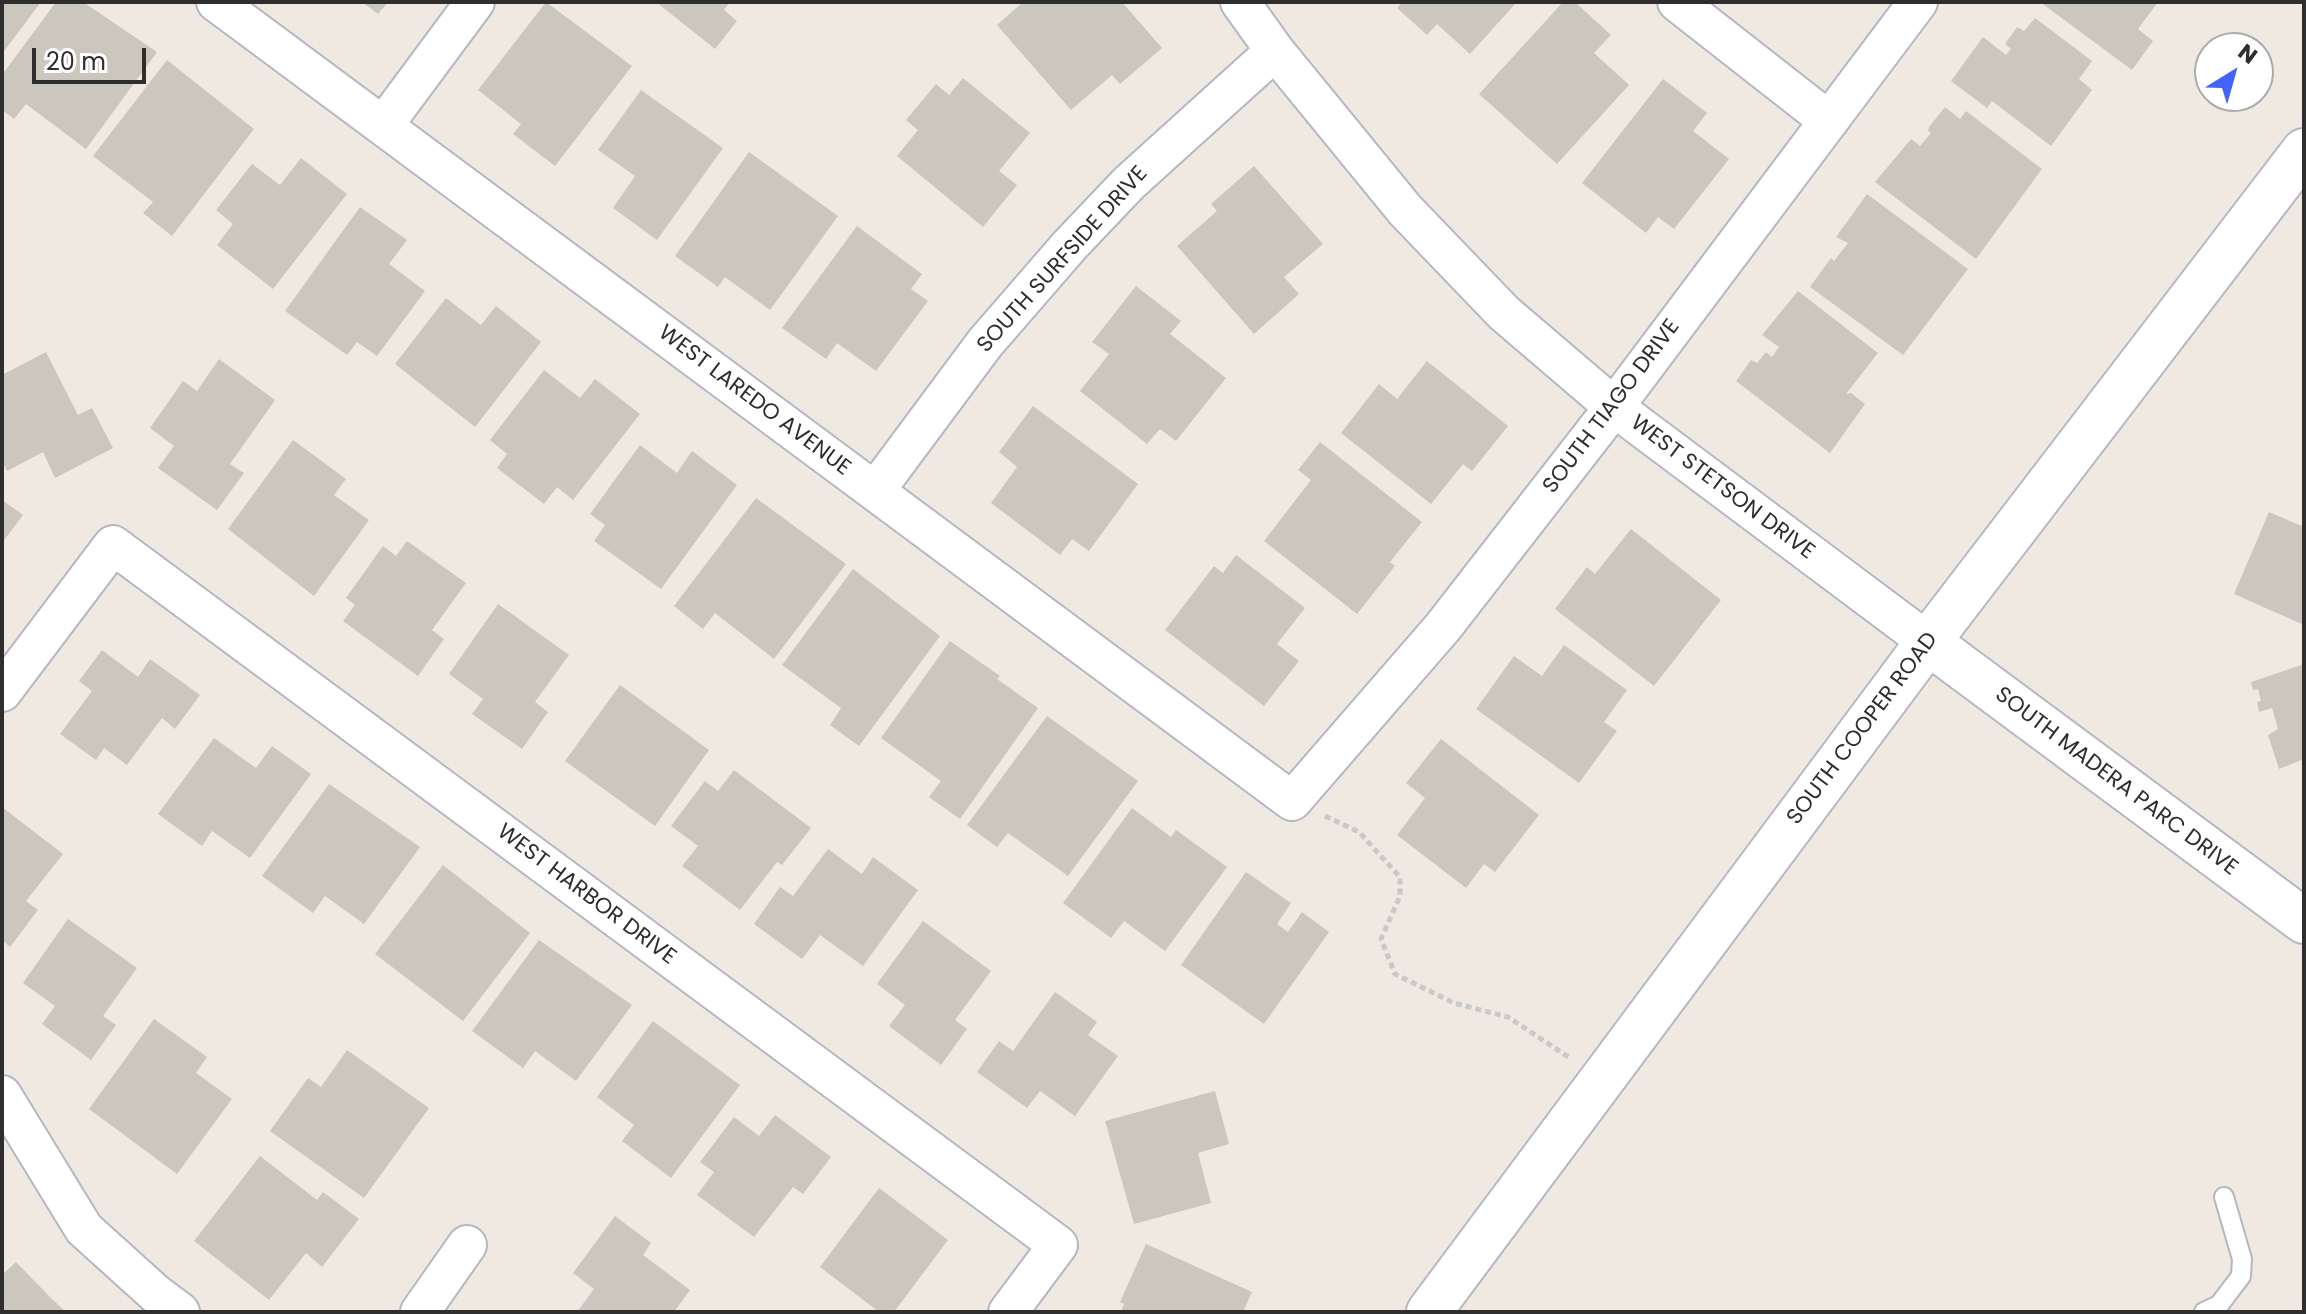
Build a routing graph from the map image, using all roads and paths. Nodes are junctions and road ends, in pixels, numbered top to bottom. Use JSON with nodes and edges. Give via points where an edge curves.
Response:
{"nodes":[{"id":1,"x":216,"y":2,"type":"edge"},
{"id":2,"x":475,"y":2,"type":"edge"},
{"id":3,"x":1240,"y":2,"type":"edge"},
{"id":4,"x":1677,"y":2,"type":"edge"},
{"id":5,"x":1918,"y":2,"type":"edge"},
{"id":6,"x":1275,"y":51,"type":"junction"},
{"id":7,"x":1829,"y":121,"type":"junction"},
{"id":8,"x":383,"y":126,"type":"junction"},
{"id":9,"x":2304,"y":151,"type":"edge"},
{"id":10,"x":1614,"y":407,"type":"junction"},
{"id":11,"x":875,"y":491,"type":"junction"},
{"id":12,"x":1928,"y":642,"type":"junction"},
{"id":13,"x":2,"y":692,"type":"edge"},
{"id":14,"x":1292,"y":801,"type":"junction"},
{"id":15,"x":2304,"y":921,"type":"edge"},
{"id":16,"x":1603,"y":1080,"type":"junction"},
{"id":17,"x":2,"y":1095,"type":"edge"},
{"id":18,"x":2224,"y":1197,"type":"dead end"},
{"id":19,"x":467,"y":1245,"type":"dead end"},
{"id":20,"x":180,"y":1312,"type":"edge"},
{"id":21,"x":420,"y":1312,"type":"edge"},
{"id":22,"x":1008,"y":1312,"type":"edge"},
{"id":23,"x":1429,"y":1312,"type":"edge"},
{"id":24,"x":2204,"y":1312,"type":"edge"}],
"edges":[{"from":1,"to":8,"type":"street","name":"WEST LAREDO AVENUE"},
{"from":2,"to":8,"type":"street"},
{"from":3,"to":6,"type":"street","name":"WEST STETSON DRIVE"},
{"from":4,"to":7,"type":"street"},
{"from":5,"to":7,"type":"street","name":"SOUTH TIAGO DRIVE"},
{"from":6,"to":10,"type":"street","name":"WEST STETSON DRIVE","via":[[1405,210],[1504,313]]},
{"from":6,"to":11,"type":"street","name":"SOUTH SURFSIDE DRIVE","via":[[1129,183],[1070,245],[985,343]]},
{"from":7,"to":10,"type":"street","name":"SOUTH TIAGO DRIVE"},
{"from":8,"to":11,"type":"street","name":"WEST LAREDO AVENUE"},
{"from":9,"to":12,"type":"main road","name":"SOUTH COOPER ROAD"},
{"from":10,"to":12,"type":"street","name":"WEST STETSON DRIVE"},
{"from":10,"to":14,"type":"street","name":"SOUTH TIAGO DRIVE","via":[[1443,627]]},
{"from":11,"to":14,"type":"street","name":"WEST LAREDO AVENUE"},
{"from":12,"to":15,"type":"main road","name":"SOUTH MADERA PARC DRIVE"},
{"from":12,"to":16,"type":"main road","name":"SOUTH COOPER ROAD"},
{"from":13,"to":22,"type":"street","name":"WEST HARBOR DRIVE","via":[[113,545],[1058,1245]]},
{"from":14,"to":16,"type":"path","via":[[1359,832],[1400,877],[1400,896],[1381,939],[1395,974],[1454,1003],[1508,1017]]},
{"from":16,"to":23,"type":"main road","name":"SOUTH COOPER ROAD"},
{"from":17,"to":20,"type":"street","via":[[84,1229]]},
{"from":18,"to":24,"type":"lane","via":[[2242,1259],[2241,1276],[2219,1305]]},
{"from":19,"to":21,"type":"street"}]}
